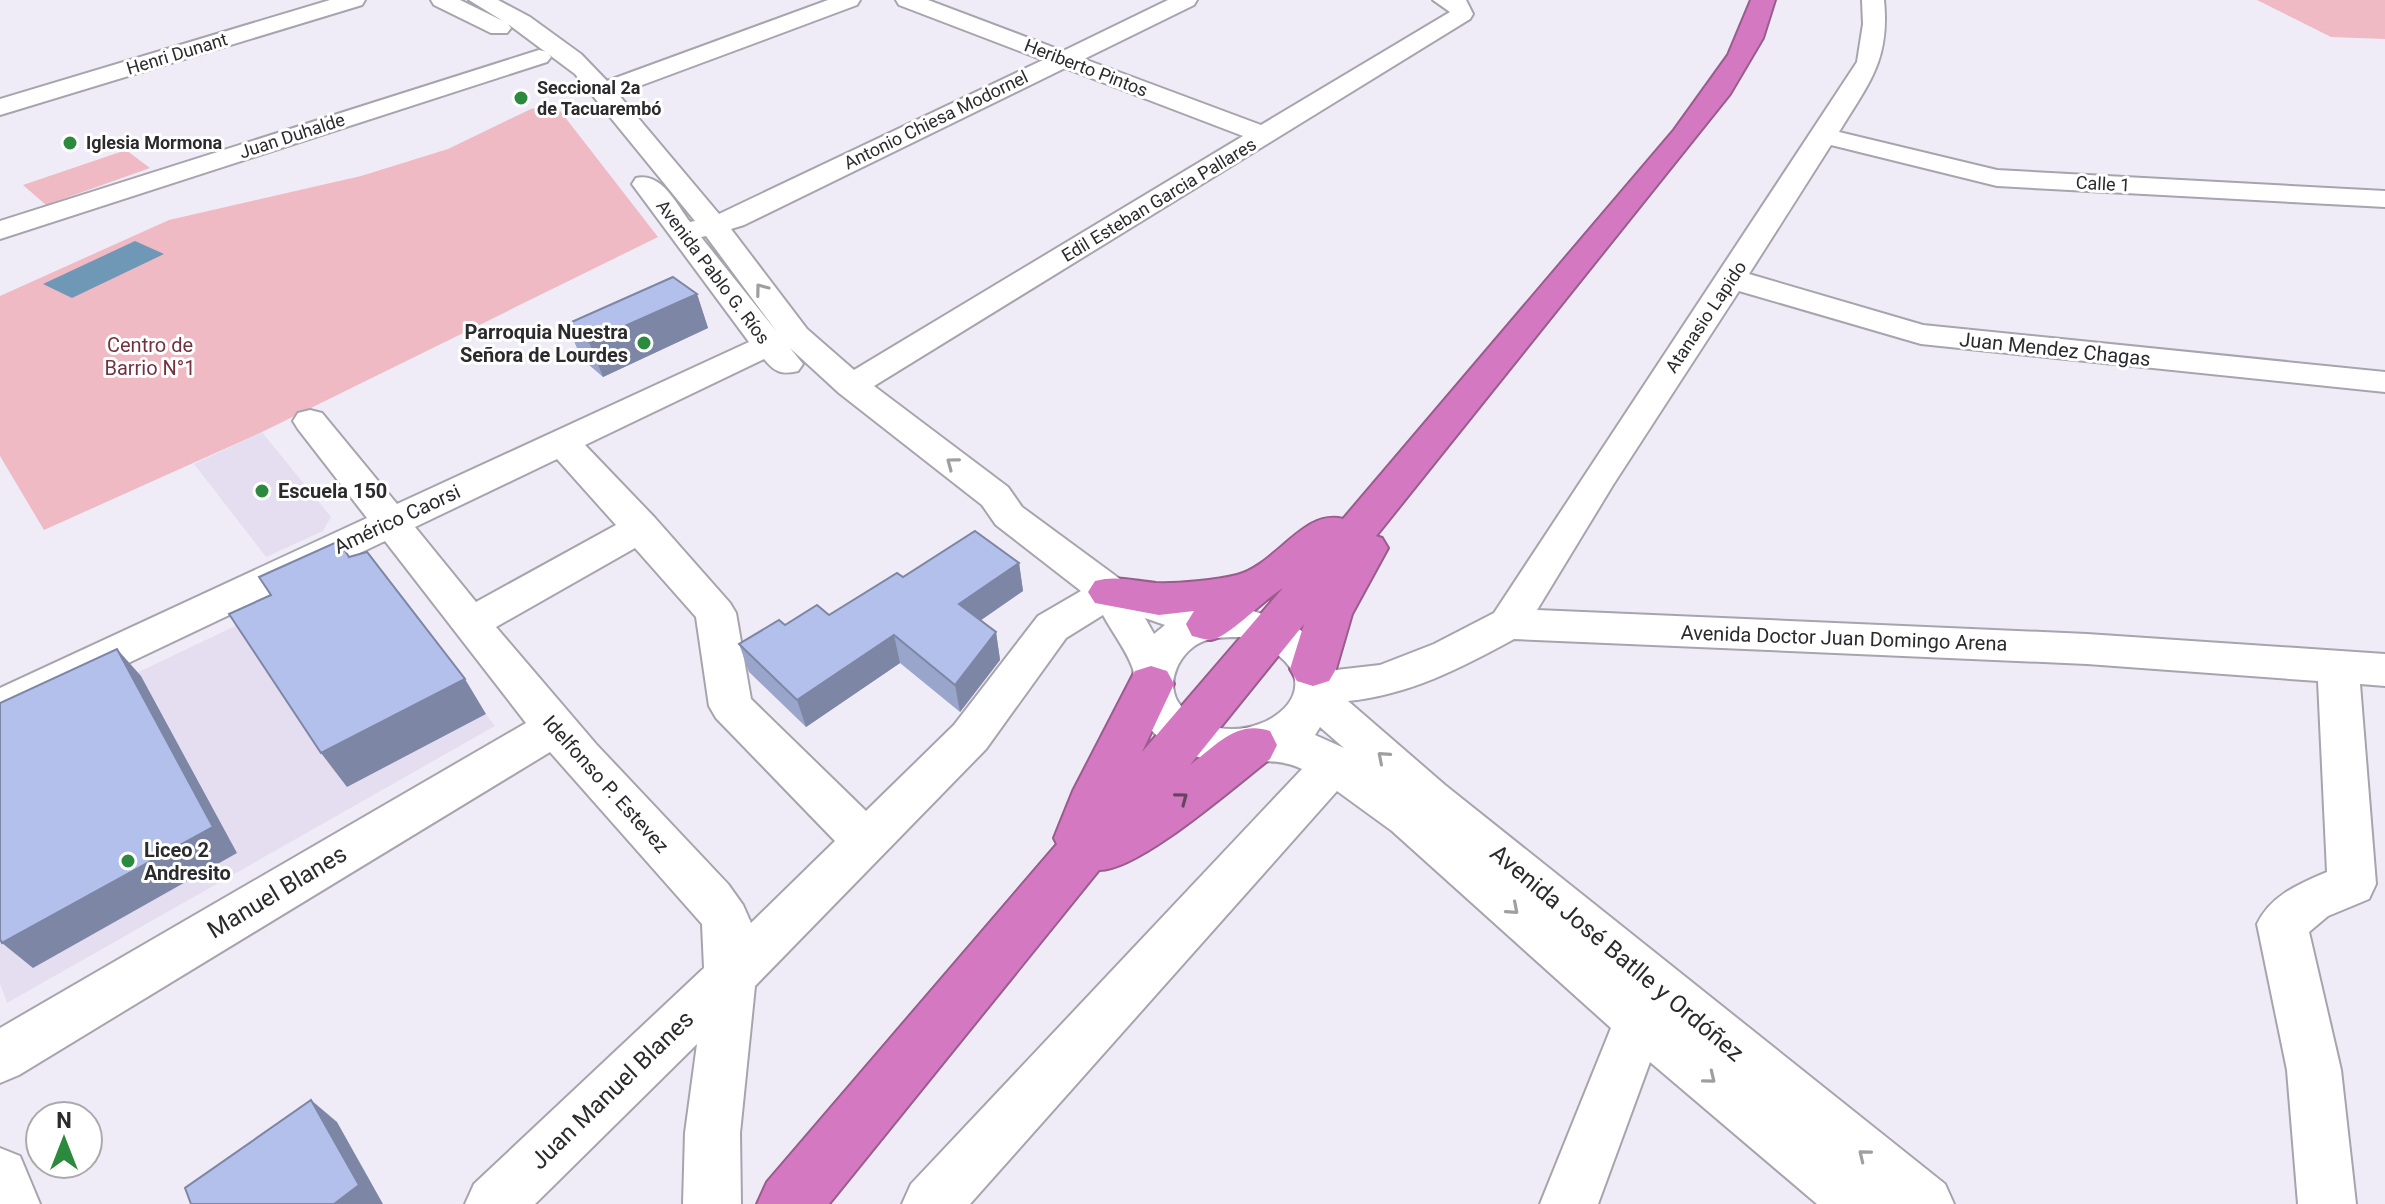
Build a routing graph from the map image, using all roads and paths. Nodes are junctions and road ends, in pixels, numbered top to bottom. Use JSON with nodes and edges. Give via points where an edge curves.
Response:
{"nodes":[{"id":1,"x":354,"y":0,"type":"edge"},
{"id":2,"x":442,"y":0,"type":"edge"},
{"id":3,"x":849,"y":0,"type":"edge"},
{"id":4,"x":907,"y":0,"type":"edge"},
{"id":5,"x":1186,"y":0,"type":"edge"},
{"id":6,"x":1763,"y":0,"type":"edge"},
{"id":7,"x":1873,"y":0,"type":"edge"},
{"id":8,"x":1453,"y":6,"type":"edge"},
{"id":9,"x":499,"y":9,"type":"edge"},
{"id":10,"x":539,"y":57,"type":"junction"},
{"id":11,"x":1062,"y":59,"type":"junction"},
{"id":12,"x":602,"y":91,"type":"junction"},
{"id":13,"x":0,"y":107,"type":"edge"},
{"id":14,"x":1266,"y":136,"type":"junction"},
{"id":15,"x":1825,"y":136,"type":"junction"},
{"id":16,"x":2385,"y":199,"type":"edge"},
{"id":17,"x":713,"y":225,"type":"junction"},
{"id":18,"x":0,"y":230,"type":"edge"},
{"id":19,"x":684,"y":233,"type":"junction"},
{"id":20,"x":1732,"y":279,"type":"junction"},
{"id":21,"x":782,"y":341,"type":"junction"},
{"id":22,"x":2385,"y":382,"type":"edge"},
{"id":23,"x":851,"y":386,"type":"junction"},
{"id":24,"x":310,"y":421,"type":"dead end"},
{"id":25,"x":563,"y":443,"type":"junction"},
{"id":26,"x":1385,"y":495,"type":"junction"},
{"id":27,"x":1009,"y":516,"type":"junction"},
{"id":28,"x":392,"y":521,"type":"junction"},
{"id":29,"x":642,"y":527,"type":"junction"},
{"id":30,"x":1248,"y":589,"type":"junction"},
{"id":31,"x":1110,"y":592,"type":"junction"},
{"id":32,"x":473,"y":622,"type":"junction"},
{"id":33,"x":1208,"y":624,"type":"junction"},
{"id":34,"x":1508,"y":624,"type":"junction"},
{"id":35,"x":1273,"y":630,"type":"junction"},
{"id":36,"x":2362,"y":668,"type":"edge"},
{"id":37,"x":1152,"y":676,"type":"junction"},
{"id":38,"x":1315,"y":685,"type":"junction"},
{"id":39,"x":0,"y":707,"type":"edge"},
{"id":40,"x":553,"y":728,"type":"junction"},
{"id":41,"x":1187,"y":735,"type":"junction"},
{"id":42,"x":1260,"y":744,"type":"junction"},
{"id":43,"x":1334,"y":764,"type":"junction"},
{"id":44,"x":1419,"y":807,"type":"junction"},
{"id":45,"x":866,"y":841,"type":"junction"},
{"id":46,"x":1068,"y":868,"type":"junction"},
{"id":47,"x":730,"y":977,"type":"junction"},
{"id":48,"x":1657,"y":1011,"type":"junction"},
{"id":49,"x":0,"y":1057,"type":"edge"},
{"id":50,"x":0,"y":1176,"type":"edge"},
{"id":51,"x":11,"y":1204,"type":"edge"},
{"id":52,"x":494,"y":1204,"type":"edge"},
{"id":53,"x":712,"y":1204,"type":"edge"},
{"id":54,"x":789,"y":1204,"type":"edge"},
{"id":55,"x":931,"y":1204,"type":"edge"},
{"id":56,"x":1569,"y":1204,"type":"edge"},
{"id":57,"x":1862,"y":1204,"type":"edge"},
{"id":58,"x":1925,"y":1204,"type":"edge"},
{"id":59,"x":2327,"y":1204,"type":"edge"}],
"edges":[{"from":1,"to":13,"type":"street","name":"Henri Dunant"},
{"from":2,"to":9,"type":"street","name":"Avenida Pablo G. Ríos"},
{"from":3,"to":12,"type":"street"},
{"from":4,"to":11,"type":"street","name":"Heriberto Pintos"},
{"from":5,"to":11,"type":"street","name":"Antonio Chiesa Modornel"},
{"from":6,"to":26,"type":"highway","via":[[1746,49],[1722,87]]},
{"from":7,"to":15,"type":"street","name":"Atanasio Lapido","via":[[1869,62]]},
{"from":8,"to":14,"type":"street","name":"Edil Esteban Garcia Pallares","via":[[1457,18]]},
{"from":9,"to":10,"type":"street","name":"Avenida Pablo G. Ríos","via":[[511,35]]},
{"from":9,"to":12,"type":"street","name":"Avenida Pablo G. Ríos","via":[[562,49]]},
{"from":10,"to":18,"type":"street","name":"Juan Duhalde"},
{"from":10,"to":19,"type":"street","name":"Avenida Pablo G. Ríos","via":[[562,76]]},
{"from":11,"to":14,"type":"street","name":"Heriberto Pintos"},
{"from":11,"to":17,"type":"street","name":"Antonio Chiesa Modornel"},
{"from":12,"to":17,"type":"street","name":"Avenida Pablo G. Ríos"},
{"from":14,"to":23,"type":"street","name":"Edil Esteban Garcia Pallares"},
{"from":15,"to":16,"type":"street","name":"Calle 1","via":[[1997,178]]},
{"from":15,"to":20,"type":"street","name":"Atanasio Lapido"},
{"from":17,"to":19,"type":"street","name":"Antonio Chiesa Modornel"},
{"from":21,"to":17,"type":"street","name":"Avenida Pablo G. Ríos","one_way":true},
{"from":19,"to":21,"type":"street","name":"Avenida Pablo G. Ríos"},
{"from":20,"to":22,"type":"street","name":"Juan Mendez Chagas","via":[[1921,334]]},
{"from":20,"to":34,"type":"street","name":"Atanasio Lapido"},
{"from":21,"to":23,"type":"street","name":"Avenida Pablo G. Ríos","via":[[818,359]]},
{"from":21,"to":25,"type":"street","name":"Américo Caorsi"},
{"from":21,"to":27,"type":"street","name":"Avenida Pablo G. Ríos","via":[[823,397],[971,508]]},
{"from":27,"to":23,"type":"street","name":"Avenida Pablo G. Ríos","one_way":true,"via":[[995,496]]},
{"from":24,"to":28,"type":"street","name":"Idelfonso P. Estevez"},
{"from":25,"to":28,"type":"street","name":"Américo Caorsi"},
{"from":25,"to":29,"type":"street"},
{"from":26,"to":30,"type":"highway","via":[[1338,521],[1292,564]]},
{"from":26,"to":35,"type":"highway"},
{"from":26,"to":38,"type":"highway","via":[[1372,539],[1330,614]]},
{"from":27,"to":31,"type":"street","name":"Avenida Pablo G. Ríos"},
{"from":28,"to":32,"type":"street","name":"Idelfonso P. Estevez"},
{"from":28,"to":39,"type":"street","name":"Américo Caorsi"},
{"from":29,"to":32,"type":"street"},
{"from":29,"to":45,"type":"street","via":[[716,613],[731,706]]},
{"from":30,"to":31,"type":"highway","via":[[1159,599]]},
{"from":30,"to":33,"type":"highway"},
{"from":31,"to":33,"type":"street","name":"Avenida Pablo G. Ríos"},
{"from":31,"to":37,"type":"street","name":"Avenida Pablo G. Ríos"},
{"from":31,"to":45,"type":"street","name":"Juan Manuel Blanes","via":[[1052,627],[970,737]]},
{"from":32,"to":40,"type":"street","name":"Idelfonso P. Estevez"},
{"from":33,"to":35,"type":"street","via":[[1241,622]]},
{"from":33,"to":37,"type":"street","via":[[1165,648]]},
{"from":34,"to":36,"type":"street","name":"Avenida Doctor Juan Domingo Arena","via":[[2087,649]]},
{"from":34,"to":38,"type":"street","via":[[1384,681]]},
{"from":35,"to":38,"type":"street","name":"Avenida José Batlle y Ordóñez","via":[[1298,647]]},
{"from":35,"to":41,"type":"highway"},
{"from":36,"to":59,"type":"street","via":[[2352,884],[2311,901],[2282,924],[2314,1070]]},
{"from":37,"to":41,"type":"street","name":"Avenida Pablo G. Ríos","via":[[1161,712]]},
{"from":37,"to":46,"type":"highway"},
{"from":38,"to":42,"type":"street","via":[[1299,724]]},
{"from":44,"to":38,"type":"street","name":"Avenida José Batlle y Ordóñez","one_way":true},
{"from":40,"to":47,"type":"street","name":"Idelfonso P. Estevez","via":[[725,915]]},
{"from":40,"to":49,"type":"street","name":"Manuel Blanes"},
{"from":41,"to":42,"type":"street","name":"Avenida José Batlle y Ordóñez","via":[[1219,745]]},
{"from":41,"to":46,"type":"highway"},
{"from":42,"to":43,"type":"street","name":"Avenida José Batlle y Ordóñez","via":[[1294,745]]},
{"from":46,"to":42,"type":"highway","one_way":true,"via":[[1141,829]]},
{"from":43,"to":44,"type":"street","name":"Avenida José Batlle y Ordóñez"},
{"from":43,"to":55,"type":"street"},
{"from":44,"to":48,"type":"street","name":"Avenida José Batlle y Ordóñez"},
{"from":45,"to":47,"type":"street","name":"Juan Manuel Blanes"},
{"from":46,"to":54,"type":"highway"},
{"from":47,"to":52,"type":"street","name":"Juan Manuel Blanes"},
{"from":47,"to":53,"type":"street","name":"Idelfonso P. Estevez","via":[[714,1105]]},
{"from":48,"to":56,"type":"street","via":[[1631,1042]]},
{"from":48,"to":57,"type":"street","name":"Avenida José Batlle y Ordóñez","one_way":true},
{"from":58,"to":48,"type":"street","name":"Avenida José Batlle y Ordóñez","one_way":true},
{"from":50,"to":51,"type":"street"}]}
